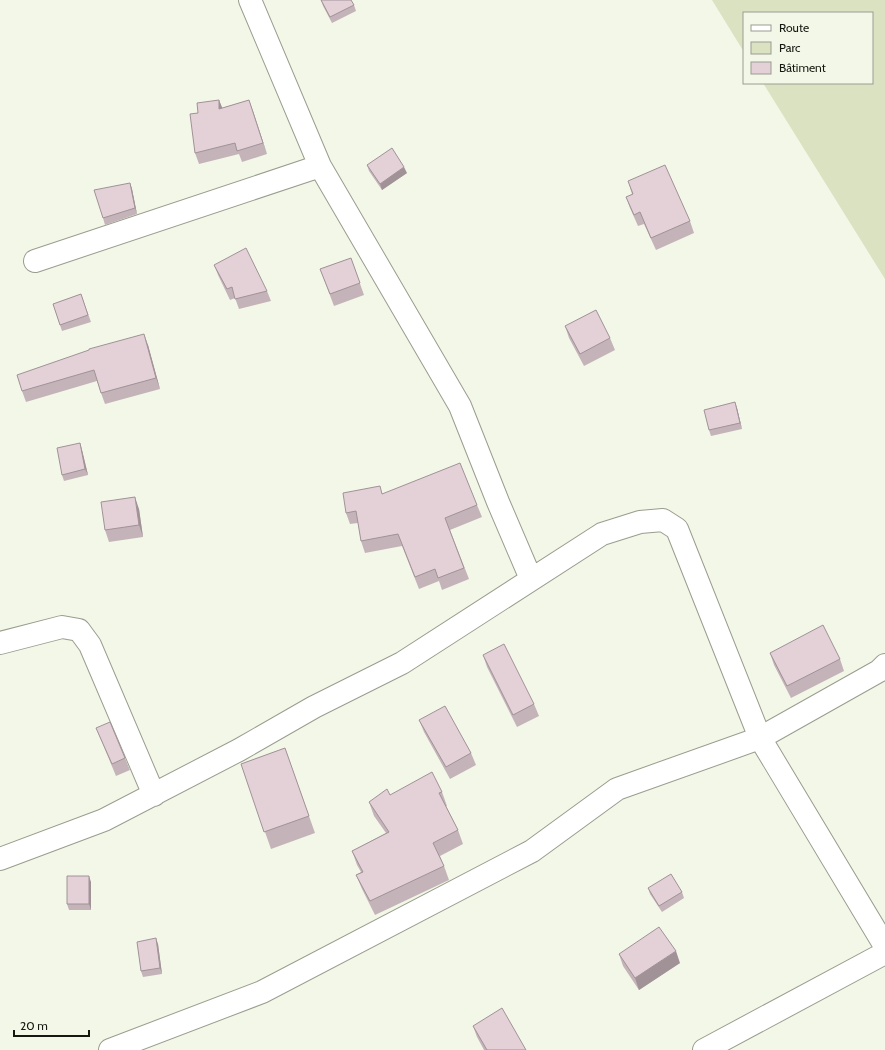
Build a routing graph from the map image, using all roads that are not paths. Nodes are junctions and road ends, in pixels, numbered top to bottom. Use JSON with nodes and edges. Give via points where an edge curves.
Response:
{"nodes":[{"id":1,"x":250,"y":0,"type":"edge"},
{"id":2,"x":320,"y":166,"type":"junction"},
{"id":3,"x":35,"y":261,"type":"dead end"},
{"id":4,"x":531,"y":579,"type":"junction"},
{"id":5,"x":0,"y":643,"type":"edge"},
{"id":6,"x":885,"y":666,"type":"edge"},
{"id":7,"x":760,"y":738,"type":"junction"},
{"id":8,"x":154,"y":795,"type":"junction"},
{"id":9,"x":0,"y":859,"type":"edge"},
{"id":10,"x":885,"y":946,"type":"edge"},
{"id":11,"x":885,"y":953,"type":"edge"},
{"id":12,"x":110,"y":1050,"type":"edge"},
{"id":13,"x":704,"y":1050,"type":"edge"}],
"edges":[{"from":1,"to":2,"type":"street"},
{"from":2,"to":3,"type":"street"},
{"from":2,"to":4,"type":"street","via":[[460,406]]},
{"from":4,"to":7,"type":"street","via":[[602,534],[640,522],[663,520],[677,529]]},
{"from":4,"to":8,"type":"street","via":[[402,663],[314,707]]},
{"from":5,"to":8,"type":"street","via":[[62,627],[79,630],[90,645]]},
{"from":6,"to":7,"type":"street"},
{"from":7,"to":10,"type":"street"},
{"from":7,"to":12,"type":"street","via":[[617,789],[532,851],[262,992]]},
{"from":8,"to":9,"type":"street","via":[[104,820]]},
{"from":11,"to":13,"type":"street"}]}
